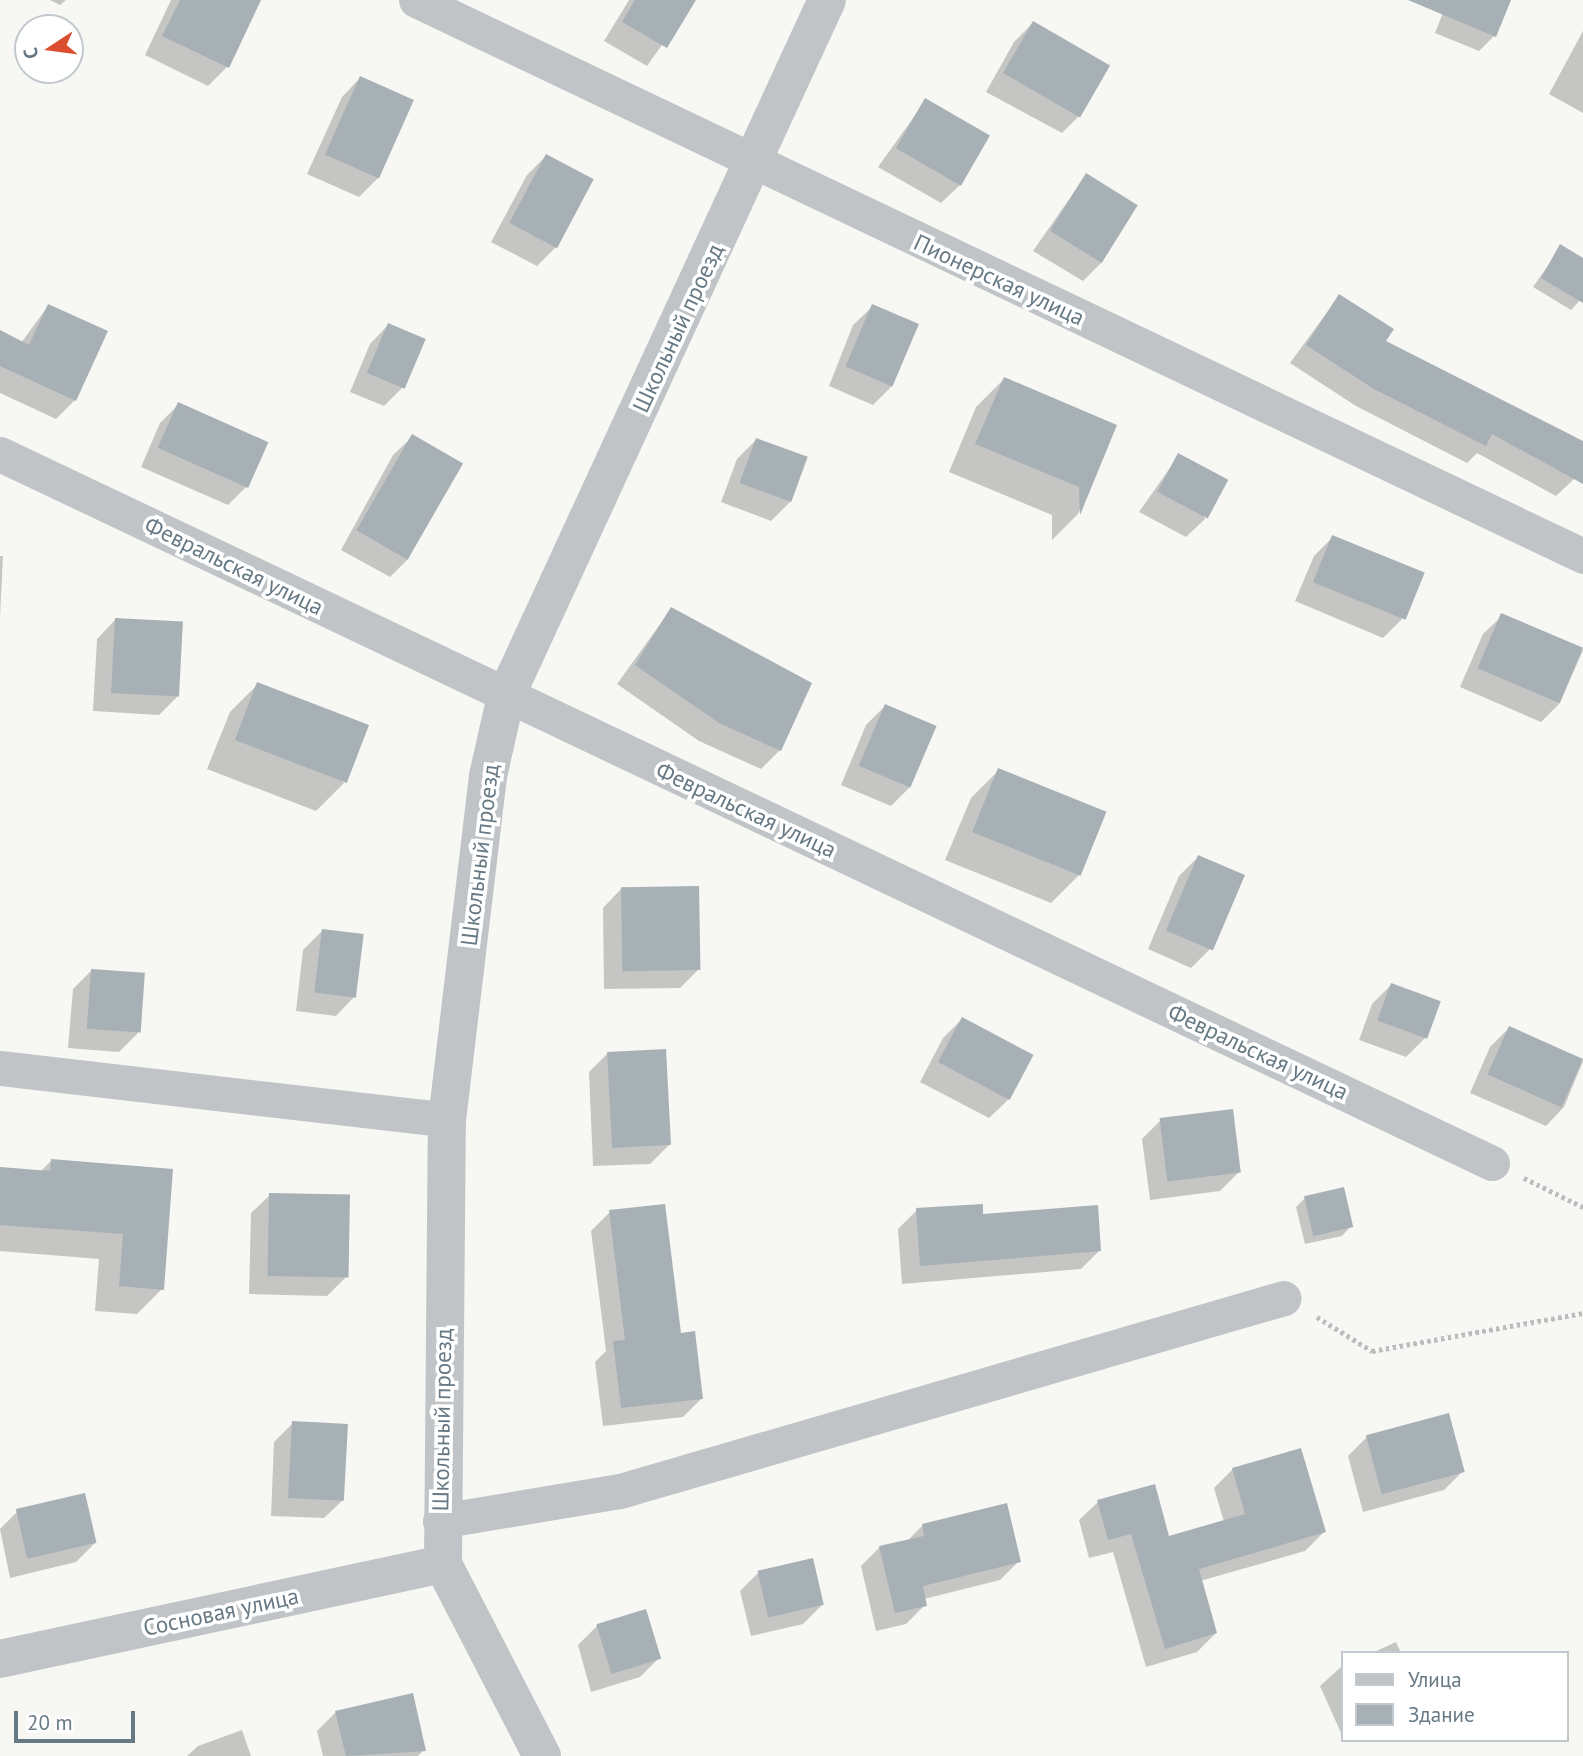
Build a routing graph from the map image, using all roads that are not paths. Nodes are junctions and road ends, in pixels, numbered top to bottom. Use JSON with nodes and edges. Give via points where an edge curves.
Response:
{"nodes":[{"id":1,"x":416,"y":0,"type":"edge"},
{"id":2,"x":827,"y":0,"type":"edge"},
{"id":3,"x":754,"y":164,"type":"junction"},
{"id":4,"x":0,"y":454,"type":"edge"},
{"id":5,"x":1583,"y":556,"type":"edge"},
{"id":6,"x":506,"y":696,"type":"junction"},
{"id":7,"x":0,"y":1068,"type":"edge"},
{"id":8,"x":447,"y":1120,"type":"junction"},
{"id":9,"x":1492,"y":1163,"type":"road end"},
{"id":10,"x":1284,"y":1298,"type":"road end"},
{"id":11,"x":440,"y":1521,"type":"junction"},
{"id":12,"x":443,"y":1564,"type":"junction"},
{"id":13,"x":0,"y":1659,"type":"edge"},
{"id":14,"x":542,"y":1756,"type":"edge"}],
"edges":[{"from":1,"to":3,"type":"street","name":"Пионерская улица"},
{"from":2,"to":3,"type":"street","name":"Школьный проезд"},
{"from":3,"to":5,"type":"street","name":"Пионерская улица"},
{"from":3,"to":6,"type":"street","name":"Школьный проезд"},
{"from":4,"to":6,"type":"street","name":"Февральская улица"},
{"from":6,"to":8,"type":"street","name":"Школьный проезд","via":[[488,776]]},
{"from":6,"to":9,"type":"street","name":"Февральская улица"},
{"from":7,"to":8,"type":"street"},
{"from":8,"to":11,"type":"street","name":"Школьный проезд"},
{"from":10,"to":11,"type":"street","via":[[659,1480]]},
{"from":11,"to":12,"type":"street","name":"Школьный проезд"},
{"from":12,"to":13,"type":"street","name":"Сосновая улица"},
{"from":12,"to":14,"type":"street","name":"Школьный проезд"}]}
